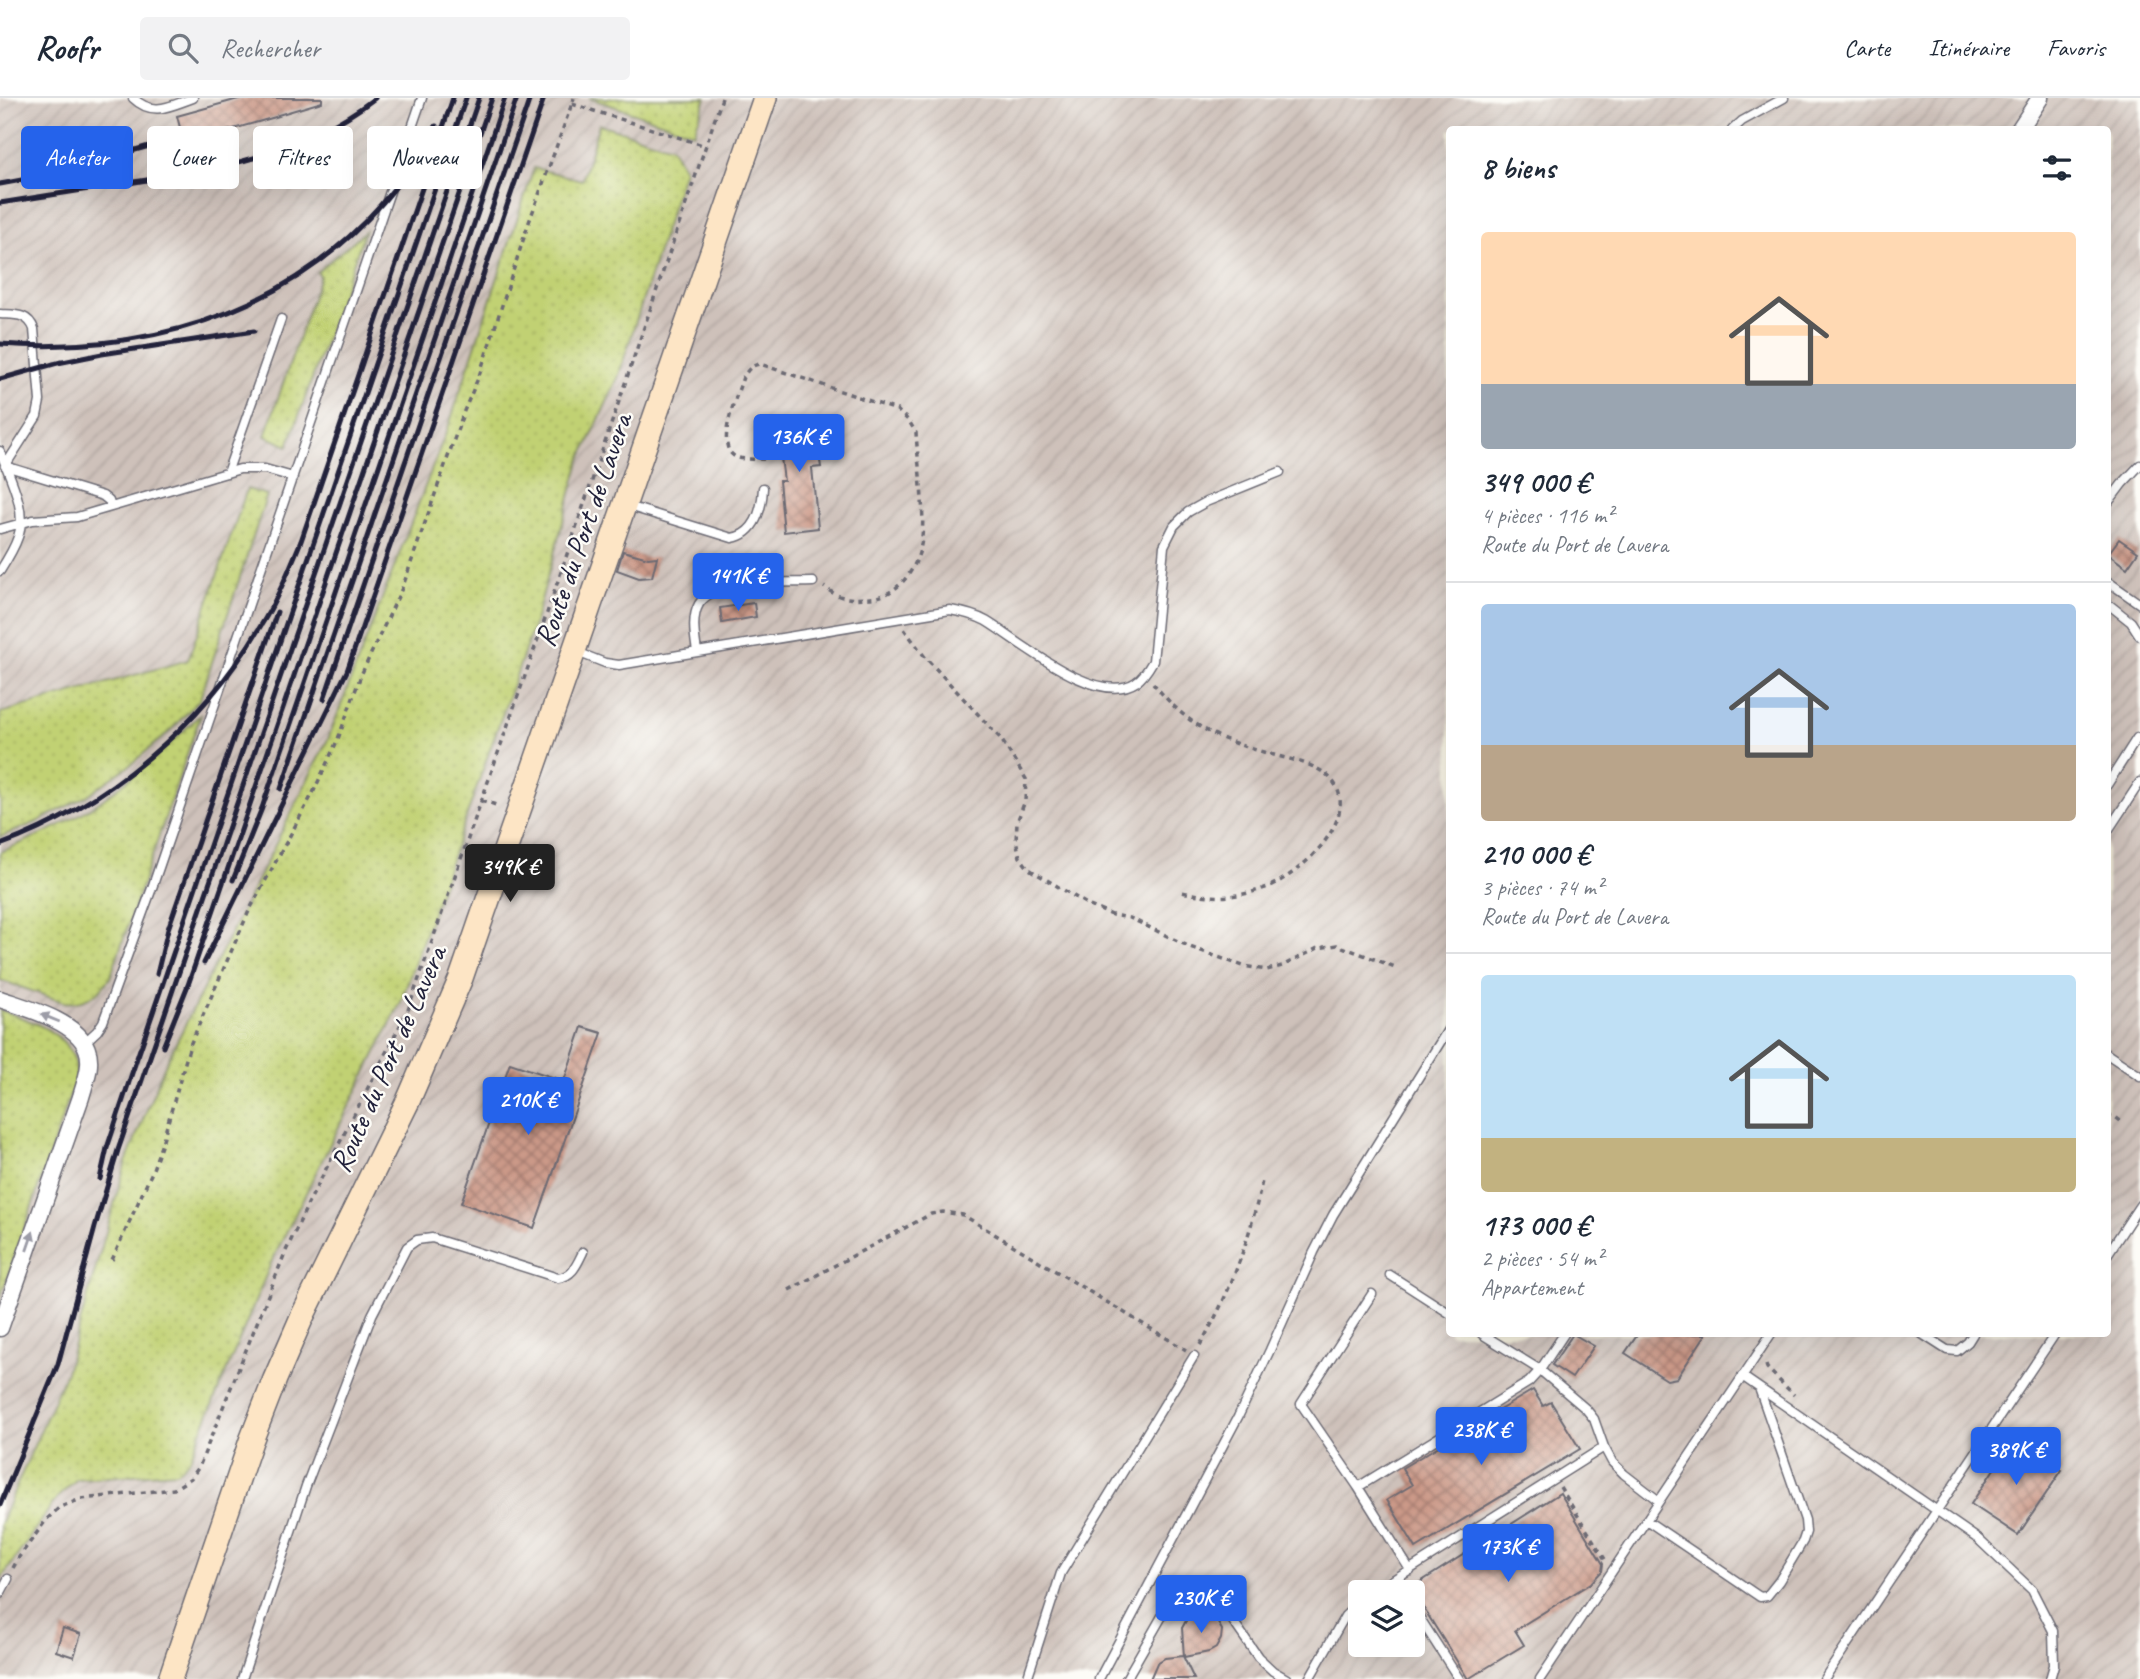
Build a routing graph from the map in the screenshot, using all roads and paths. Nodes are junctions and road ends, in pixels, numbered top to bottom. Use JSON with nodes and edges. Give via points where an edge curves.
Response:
{"nodes":[{"id":1,"x":133,"y":98,"type":"edge"},
{"id":2,"x":193,"y":98,"type":"edge"},
{"id":3,"x":422,"y":98,"type":"edge"},
{"id":4,"x":574,"y":98,"type":"edge"},
{"id":5,"x":722,"y":98,"type":"edge"},
{"id":6,"x":765,"y":98,"type":"edge"},
{"id":7,"x":1784,"y":98,"type":"edge"},
{"id":8,"x":2040,"y":98,"type":"edge"},
{"id":9,"x":572,"y":104,"type":"junction"},
{"id":10,"x":1736,"y":126,"type":"edge"},
{"id":11,"x":2022,"y":126,"type":"edge"},
{"id":12,"x":706,"y":146,"type":"junction"},
{"id":13,"x":0,"y":314,"type":"edge"},
{"id":14,"x":281,"y":319,"type":"dead end"},
{"id":15,"x":0,"y":451,"type":"edge"},
{"id":16,"x":764,"y":459,"type":"dead end"},
{"id":17,"x":2140,"y":465,"type":"edge"},
{"id":18,"x":5,"y":466,"type":"junction"},
{"id":19,"x":1280,"y":472,"type":"dead end"},
{"id":20,"x":227,"y":473,"type":"junction"},
{"id":21,"x":293,"y":477,"type":"junction"},
{"id":22,"x":763,"y":488,"type":"dead end"},
{"id":23,"x":2111,"y":499,"type":"edge"},
{"id":24,"x":625,"y":505,"type":"junction"},
{"id":25,"x":111,"y":507,"type":"junction"},
{"id":26,"x":22,"y":523,"type":"junction"},
{"id":27,"x":0,"y":529,"type":"edge"},
{"id":28,"x":0,"y":571,"type":"edge"},
{"id":29,"x":813,"y":582,"type":"joint"},
{"id":30,"x":2111,"y":584,"type":"edge"},
{"id":31,"x":2140,"y":604,"type":"edge"},
{"id":32,"x":2111,"y":606,"type":"edge"},
{"id":33,"x":898,"y":618,"type":"junction"},
{"id":34,"x":2140,"y":636,"type":"edge"},
{"id":35,"x":574,"y":651,"type":"junction"},
{"id":36,"x":698,"y":652,"type":"junction"},
{"id":37,"x":1145,"y":673,"type":"junction"},
{"id":38,"x":2139,"y":734,"type":"edge"},
{"id":39,"x":2111,"y":779,"type":"edge"},
{"id":40,"x":2140,"y":782,"type":"edge"},
{"id":41,"x":2111,"y":826,"type":"edge"},
{"id":42,"x":1181,"y":892,"type":"dead end"},
{"id":43,"x":1398,"y":968,"type":"dead end"},
{"id":44,"x":0,"y":999,"type":"edge"},
{"id":45,"x":1446,"y":1033,"type":"edge"},
{"id":46,"x":84,"y":1043,"type":"junction"},
{"id":47,"x":2111,"y":1057,"type":"edge"},
{"id":48,"x":2140,"y":1076,"type":"edge"},
{"id":49,"x":2111,"y":1116,"type":"edge"},
{"id":50,"x":2122,"y":1122,"type":"dead end"},
{"id":51,"x":1262,"y":1181,"type":"dead end"},
{"id":52,"x":2140,"y":1205,"type":"edge"},
{"id":53,"x":2111,"y":1249,"type":"edge"},
{"id":54,"x":583,"y":1252,"type":"dead end"},
{"id":55,"x":112,"y":1260,"type":"dead end"},
{"id":56,"x":1390,"y":1275,"type":"dead end"},
{"id":57,"x":789,"y":1290,"type":"dead end"},
{"id":58,"x":1372,"y":1294,"type":"dead end"},
{"id":59,"x":1446,"y":1311,"type":"edge"},
{"id":60,"x":0,"y":1328,"type":"edge"},
{"id":61,"x":1487,"y":1337,"type":"edge"},
{"id":62,"x":1562,"y":1337,"type":"edge"},
{"id":63,"x":1769,"y":1337,"type":"edge"},
{"id":64,"x":1927,"y":1337,"type":"edge"},
{"id":65,"x":1971,"y":1337,"type":"edge"},
{"id":66,"x":2053,"y":1337,"type":"edge"},
{"id":67,"x":1194,"y":1356,"type":"junction"},
{"id":68,"x":1766,"y":1360,"type":"dead end"},
{"id":69,"x":1540,"y":1370,"type":"junction"},
{"id":70,"x":1742,"y":1376,"type":"junction"},
{"id":71,"x":1759,"y":1388,"type":"junction"},
{"id":72,"x":1796,"y":1396,"type":"dead end"},
{"id":73,"x":1604,"y":1447,"type":"junction"},
{"id":74,"x":1358,"y":1487,"type":"junction"},
{"id":75,"x":1560,"y":1487,"type":"dead end"},
{"id":76,"x":1659,"y":1501,"type":"junction"},
{"id":77,"x":1937,"y":1511,"type":"junction"},
{"id":78,"x":1646,"y":1520,"type":"junction"},
{"id":79,"x":1606,"y":1569,"type":"dead end"},
{"id":80,"x":1410,"y":1570,"type":"junction"},
{"id":81,"x":8,"y":1579,"type":"joint"},
{"id":82,"x":1395,"y":1579,"type":"edge"},
{"id":83,"x":0,"y":1594,"type":"edge"},
{"id":84,"x":1348,"y":1613,"type":"edge"},
{"id":85,"x":1425,"y":1625,"type":"edge"},
{"id":86,"x":170,"y":1679,"type":"edge"},
{"id":87,"x":242,"y":1679,"type":"edge"},
{"id":88,"x":1027,"y":1679,"type":"edge"},
{"id":89,"x":1099,"y":1679,"type":"edge"},
{"id":90,"x":1126,"y":1679,"type":"edge"},
{"id":91,"x":1287,"y":1679,"type":"edge"},
{"id":92,"x":1309,"y":1679,"type":"edge"},
{"id":93,"x":1460,"y":1679,"type":"edge"},
{"id":94,"x":1540,"y":1679,"type":"edge"},
{"id":95,"x":1824,"y":1679,"type":"edge"},
{"id":96,"x":2050,"y":1679,"type":"edge"}],
"edges":[{"from":1,"to":2,"type":"lane","via":[[153,109]]},
{"from":3,"to":21,"type":"lane"},
{"from":4,"to":9,"type":"path"},
{"from":5,"to":12,"type":"path"},
{"from":6,"to":24,"type":"street","name":"Route du Port de Lavera"},
{"from":7,"to":10,"type":"lane"},
{"from":8,"to":11,"type":"street"},
{"from":9,"to":12,"type":"path"},
{"from":9,"to":55,"type":"path","via":[[403,586],[313,793],[249,911],[195,1033],[159,1153]]},
{"from":12,"to":81,"type":"path","via":[[408,1010],[285,1252],[199,1467],[174,1489],[81,1499],[60,1507],[19,1557]]},
{"from":13,"to":18,"type":"lane","via":[[30,320],[40,401],[37,416]]},
{"from":14,"to":20,"type":"lane"},
{"from":15,"to":18,"type":"lane"},
{"from":16,"to":29,"type":"path","via":[[737,457],[726,446],[725,435],[743,377],[754,365],[897,410],[916,433],[922,538],[908,576],[879,598],[846,600]]},
{"from":17,"to":23,"type":"lane"},
{"from":18,"to":25,"type":"lane","via":[[103,496]]},
{"from":18,"to":26,"type":"lane"},
{"from":19,"to":37,"type":"lane","via":[[1206,502],[1174,526],[1164,546],[1153,661]]},
{"from":20,"to":21,"type":"lane","via":[[254,468]]},
{"from":20,"to":25,"type":"lane"},
{"from":21,"to":46,"type":"lane","via":[[103,1022]]},
{"from":22,"to":24,"type":"lane","via":[[758,518],[740,537],[732,538]]},
{"from":24,"to":35,"type":"street","name":"Route du Port de Lavera"},
{"from":25,"to":26,"type":"lane","via":[[77,517]]},
{"from":26,"to":27,"type":"lane"},
{"from":26,"to":28,"type":"lane"},
{"from":29,"to":36,"type":"lane","via":[[729,586],[707,595],[695,617]]},
{"from":30,"to":31,"type":"lane"},
{"from":32,"to":34,"type":"lane"},
{"from":33,"to":36,"type":"lane"},
{"from":33,"to":37,"type":"lane","via":[[965,612],[985,620],[1032,654],[1098,684],[1118,687],[1135,683]]},
{"from":33,"to":43,"type":"path","via":[[925,657],[1001,739],[1026,779],[1016,840],[1029,869],[1090,906],[1243,966],[1282,967],[1318,948],[1337,946]]},
{"from":35,"to":36,"type":"lane","via":[[619,665]]},
{"from":35,"to":86,"type":"street","name":"Route du Port de Lavera","via":[[461,978],[408,1101],[275,1379]]},
{"from":37,"to":42,"type":"path","via":[[1191,723],[1247,748],[1312,765],[1339,791],[1340,809],[1333,829],[1291,874],[1241,895],[1213,898]]},
{"from":38,"to":39,"type":"lane"},
{"from":40,"to":41,"type":"lane"},
{"from":46,"to":44,"type":"street","one_way":true,"via":[[76,1031],[60,1022]]},
{"from":45,"to":89,"type":"lane","via":[[1333,1215],[1238,1418]]},
{"from":60,"to":46,"type":"street","one_way":true,"via":[[81,1097],[89,1067]]},
{"from":47,"to":48,"type":"lane"},
{"from":49,"to":50,"type":"path"},
{"from":51,"to":67,"type":"path","via":[[1230,1288]]},
{"from":52,"to":53,"type":"lane"},
{"from":54,"to":87,"type":"lane","via":[[571,1273],[558,1278],[432,1238],[407,1247],[372,1315],[309,1479]]},
{"from":56,"to":59,"type":"lane"},
{"from":57,"to":67,"type":"path","via":[[931,1214],[953,1212]]},
{"from":58,"to":74,"type":"lane","via":[[1301,1404]]},
{"from":61,"to":69,"type":"lane"},
{"from":62,"to":69,"type":"lane"},
{"from":63,"to":70,"type":"lane"},
{"from":64,"to":65,"type":"lane","via":[[1957,1351]]},
{"from":66,"to":77,"type":"lane"},
{"from":67,"to":88,"type":"lane","via":[[1061,1573]]},
{"from":68,"to":72,"type":"path","via":[[1767,1368]]},
{"from":69,"to":73,"type":"lane","via":[[1586,1409]]},
{"from":69,"to":74,"type":"lane","via":[[1529,1382]]},
{"from":70,"to":71,"type":"lane"},
{"from":70,"to":76,"type":"lane"},
{"from":71,"to":77,"type":"lane"},
{"from":71,"to":78,"type":"lane","via":[[1807,1532],[1767,1596],[1760,1597]]},
{"from":73,"to":76,"type":"lane","via":[[1617,1468]]},
{"from":73,"to":80,"type":"lane"},
{"from":74,"to":80,"type":"lane"},
{"from":75,"to":79,"type":"path","via":[[1607,1563]]},
{"from":76,"to":78,"type":"lane"},
{"from":77,"to":95,"type":"lane"},
{"from":77,"to":96,"type":"lane","via":[[1978,1539],[2032,1590],[2053,1631]]},
{"from":78,"to":94,"type":"lane"},
{"from":80,"to":82,"type":"lane"},
{"from":81,"to":83,"type":"lane"},
{"from":84,"to":92,"type":"lane"},
{"from":85,"to":93,"type":"lane"},
{"from":90,"to":91,"type":"lane","via":[[1173,1597],[1205,1592],[1217,1598],[1264,1664]]}]}
